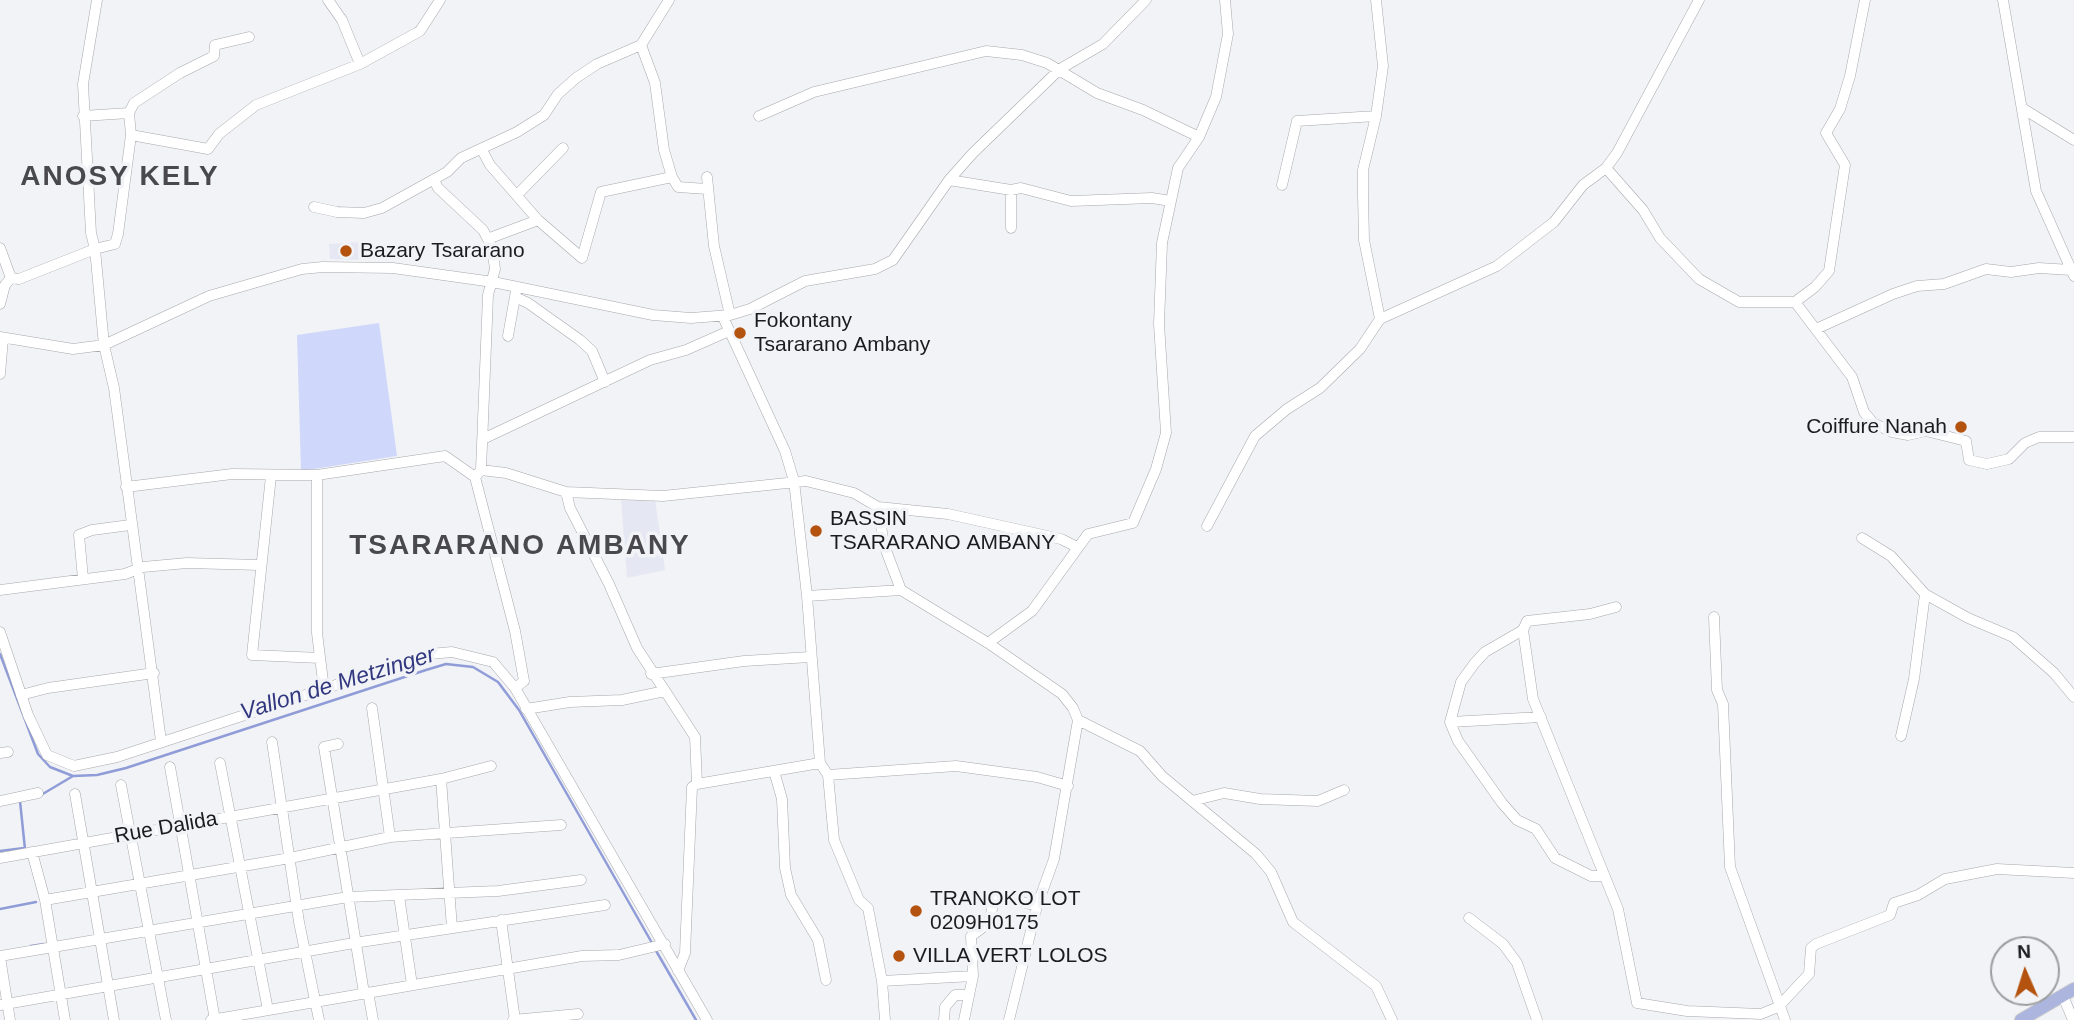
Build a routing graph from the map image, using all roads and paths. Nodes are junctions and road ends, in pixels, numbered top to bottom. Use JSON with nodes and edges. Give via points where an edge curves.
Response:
{"nodes":[{"id":1,"x":97,"y":0,"type":"edge"},
{"id":2,"x":328,"y":0,"type":"edge"},
{"id":3,"x":440,"y":0,"type":"edge"},
{"id":4,"x":669,"y":0,"type":"edge"},
{"id":5,"x":1146,"y":0,"type":"edge"},
{"id":6,"x":1225,"y":0,"type":"edge"},
{"id":7,"x":1376,"y":0,"type":"edge"},
{"id":8,"x":1699,"y":0,"type":"edge"},
{"id":9,"x":1865,"y":0,"type":"edge"},
{"id":10,"x":2003,"y":0,"type":"edge"},
{"id":11,"x":249,"y":37,"type":"dead end"},
{"id":12,"x":641,"y":45,"type":"junction"},
{"id":13,"x":360,"y":64,"type":"junction"},
{"id":14,"x":1060,"y":69,"type":"junction"},
{"id":15,"x":2021,"y":108,"type":"junction"},
{"id":16,"x":130,"y":113,"type":"junction"},
{"id":17,"x":83,"y":116,"type":"junction"},
{"id":18,"x":759,"y":116,"type":"dead end"},
{"id":19,"x":1376,"y":116,"type":"junction"},
{"id":20,"x":131,"y":135,"type":"junction"},
{"id":21,"x":1199,"y":137,"type":"junction"},
{"id":22,"x":2074,"y":140,"type":"edge"},
{"id":23,"x":563,"y":148,"type":"dead end"},
{"id":24,"x":482,"y":150,"type":"junction"},
{"id":25,"x":1606,"y":168,"type":"junction"},
{"id":26,"x":671,"y":177,"type":"junction"},
{"id":27,"x":707,"y":177,"type":"dead end"},
{"id":28,"x":434,"y":180,"type":"junction"},
{"id":29,"x":949,"y":180,"type":"junction"},
{"id":30,"x":1282,"y":185,"type":"dead end"},
{"id":31,"x":707,"y":189,"type":"junction"},
{"id":32,"x":1012,"y":190,"type":"junction"},
{"id":33,"x":518,"y":194,"type":"junction"},
{"id":34,"x":1171,"y":201,"type":"junction"},
{"id":35,"x":314,"y":207,"type":"dead end"},
{"id":36,"x":538,"y":220,"type":"junction"},
{"id":37,"x":1011,"y":228,"type":"dead end"},
{"id":38,"x":489,"y":238,"type":"junction"},
{"id":39,"x":0,"y":248,"type":"edge"},
{"id":40,"x":95,"y":249,"type":"junction"},
{"id":41,"x":2073,"y":273,"type":"edge"},
{"id":42,"x":11,"y":278,"type":"junction"},
{"id":43,"x":493,"y":282,"type":"junction"},
{"id":44,"x":516,"y":292,"type":"junction"},
{"id":45,"x":1795,"y":302,"type":"junction"},
{"id":46,"x":0,"y":304,"type":"edge"},
{"id":47,"x":726,"y":316,"type":"junction"},
{"id":48,"x":1380,"y":319,"type":"junction"},
{"id":49,"x":1816,"y":329,"type":"junction"},
{"id":50,"x":729,"y":331,"type":"junction"},
{"id":51,"x":508,"y":337,"type":"dead end"},
{"id":52,"x":1,"y":338,"type":"edge"},
{"id":53,"x":104,"y":345,"type":"junction"},
{"id":54,"x":0,"y":374,"type":"edge"},
{"id":55,"x":605,"y":382,"type":"junction"},
{"id":56,"x":2074,"y":437,"type":"edge"},
{"id":57,"x":483,"y":439,"type":"junction"},
{"id":58,"x":478,"y":474,"type":"junction"},
{"id":59,"x":317,"y":475,"type":"junction"},
{"id":60,"x":271,"y":476,"type":"junction"},
{"id":61,"x":794,"y":481,"type":"junction"},
{"id":62,"x":126,"y":486,"type":"junction"},
{"id":63,"x":566,"y":492,"type":"junction"},
{"id":64,"x":878,"y":507,"type":"junction"},
{"id":65,"x":130,"y":525,"type":"junction"},
{"id":66,"x":1207,"y":526,"type":"dead end"},
{"id":67,"x":1862,"y":538,"type":"dead end"},
{"id":68,"x":1077,"y":547,"type":"junction"},
{"id":69,"x":260,"y":565,"type":"junction"},
{"id":70,"x":137,"y":571,"type":"junction"},
{"id":71,"x":83,"y":579,"type":"junction"},
{"id":72,"x":0,"y":590,"type":"edge"},
{"id":73,"x":901,"y":590,"type":"junction"},
{"id":74,"x":1925,"y":594,"type":"junction"},
{"id":75,"x":807,"y":596,"type":"junction"},
{"id":76,"x":1616,"y":607,"type":"dead end"},
{"id":77,"x":1714,"y":617,"type":"dead end"},
{"id":78,"x":1523,"y":630,"type":"junction"},
{"id":79,"x":0,"y":632,"type":"edge"},
{"id":80,"x":988,"y":643,"type":"junction"},
{"id":81,"x":810,"y":657,"type":"junction"},
{"id":82,"x":320,"y":658,"type":"junction"},
{"id":83,"x":154,"y":673,"type":"junction"},
{"id":84,"x":651,"y":674,"type":"junction"},
{"id":85,"x":515,"y":688,"type":"junction"},
{"id":86,"x":324,"y":689,"type":"junction"},
{"id":87,"x":664,"y":691,"type":"junction"},
{"id":88,"x":21,"y":695,"type":"junction"},
{"id":89,"x":2074,"y":697,"type":"edge"},
{"id":90,"x":372,"y":708,"type":"dead end"},
{"id":91,"x":526,"y":709,"type":"junction"},
{"id":92,"x":1541,"y":717,"type":"junction"},
{"id":93,"x":1078,"y":720,"type":"junction"},
{"id":94,"x":1450,"y":722,"type":"junction"},
{"id":95,"x":1901,"y":736,"type":"dead end"},
{"id":96,"x":161,"y":741,"type":"junction"},
{"id":97,"x":272,"y":742,"type":"dead end"},
{"id":98,"x":338,"y":744,"type":"dead end"},
{"id":99,"x":220,"y":763,"type":"dead end"},
{"id":100,"x":820,"y":764,"type":"junction"},
{"id":101,"x":491,"y":766,"type":"dead end"},
{"id":102,"x":170,"y":768,"type":"dead end"},
{"id":103,"x":774,"y":771,"type":"junction"},
{"id":104,"x":828,"y":775,"type":"junction"},
{"id":105,"x":441,"y":779,"type":"junction"},
{"id":106,"x":697,"y":784,"type":"junction"},
{"id":107,"x":121,"y":785,"type":"dead end"},
{"id":108,"x":1068,"y":786,"type":"junction"},
{"id":109,"x":383,"y":789,"type":"junction"},
{"id":110,"x":1344,"y":790,"type":"dead end"},
{"id":111,"x":38,"y":793,"type":"dead end"},
{"id":112,"x":75,"y":794,"type":"dead end"},
{"id":113,"x":332,"y":799,"type":"junction"},
{"id":114,"x":0,"y":801,"type":"edge"},
{"id":115,"x":1192,"y":801,"type":"junction"},
{"id":116,"x":281,"y":807,"type":"junction"},
{"id":117,"x":230,"y":816,"type":"junction"},
{"id":118,"x":180,"y":825,"type":"junction"},
{"id":119,"x":561,"y":825,"type":"dead end"},
{"id":120,"x":446,"y":832,"type":"junction"},
{"id":121,"x":131,"y":834,"type":"junction"},
{"id":122,"x":390,"y":837,"type":"junction"},
{"id":123,"x":84,"y":842,"type":"junction"},
{"id":124,"x":341,"y":846,"type":"junction"},
{"id":125,"x":32,"y":852,"type":"junction"},
{"id":126,"x":0,"y":858,"type":"edge"},
{"id":127,"x":290,"y":858,"type":"junction"},
{"id":128,"x":241,"y":865,"type":"junction"},
{"id":129,"x":2074,"y":873,"type":"edge"},
{"id":130,"x":188,"y":874,"type":"junction"},
{"id":131,"x":1604,"y":876,"type":"junction"},
{"id":132,"x":581,"y":880,"type":"dead end"},
{"id":133,"x":140,"y":883,"type":"junction"},
{"id":134,"x":91,"y":891,"type":"junction"},
{"id":135,"x":451,"y":894,"type":"junction"},
{"id":136,"x":399,"y":895,"type":"junction"},
{"id":137,"x":348,"y":897,"type":"junction"},
{"id":138,"x":45,"y":900,"type":"junction"},
{"id":139,"x":297,"y":905,"type":"junction"},
{"id":140,"x":605,"y":905,"type":"dead end"},
{"id":141,"x":1037,"y":906,"type":"junction"},
{"id":142,"x":249,"y":914,"type":"junction"},
{"id":143,"x":1469,"y":918,"type":"dead end"},
{"id":144,"x":501,"y":920,"type":"junction"},
{"id":145,"x":198,"y":923,"type":"junction"},
{"id":146,"x":452,"y":928,"type":"junction"},
{"id":147,"x":149,"y":930,"type":"junction"},
{"id":148,"x":405,"y":937,"type":"junction"},
{"id":149,"x":101,"y":939,"type":"junction"},
{"id":150,"x":354,"y":943,"type":"junction"},
{"id":151,"x":665,"y":944,"type":"junction"},
{"id":152,"x":52,"y":946,"type":"junction"},
{"id":153,"x":306,"y":953,"type":"junction"},
{"id":154,"x":0,"y":957,"type":"edge"},
{"id":155,"x":257,"y":962,"type":"junction"},
{"id":156,"x":508,"y":968,"type":"junction"},
{"id":157,"x":206,"y":971,"type":"junction"},
{"id":158,"x":678,"y":971,"type":"junction"},
{"id":159,"x":973,"y":976,"type":"junction"},
{"id":160,"x":158,"y":978,"type":"junction"},
{"id":161,"x":826,"y":980,"type":"dead end"},
{"id":162,"x":882,"y":981,"type":"junction"},
{"id":163,"x":412,"y":985,"type":"junction"},
{"id":164,"x":109,"y":987,"type":"junction"},
{"id":165,"x":2068,"y":992,"type":"edge"},
{"id":166,"x":366,"y":993,"type":"junction"},
{"id":167,"x":61,"y":995,"type":"junction"},
{"id":168,"x":969,"y":995,"type":"junction"},
{"id":169,"x":316,"y":1002,"type":"junction"},
{"id":170,"x":4,"y":1004,"type":"edge"},
{"id":171,"x":1778,"y":1007,"type":"junction"},
{"id":172,"x":268,"y":1010,"type":"junction"},
{"id":173,"x":578,"y":1014,"type":"dead end"},
{"id":174,"x":10,"y":1020,"type":"edge"},
{"id":175,"x":65,"y":1020,"type":"edge"},
{"id":176,"x":114,"y":1020,"type":"edge"},
{"id":177,"x":166,"y":1020,"type":"edge"},
{"id":178,"x":214,"y":1020,"type":"edge"},
{"id":179,"x":319,"y":1020,"type":"edge"},
{"id":180,"x":373,"y":1020,"type":"edge"},
{"id":181,"x":514,"y":1020,"type":"edge"},
{"id":182,"x":707,"y":1020,"type":"edge"},
{"id":183,"x":885,"y":1020,"type":"edge"},
{"id":184,"x":944,"y":1020,"type":"edge"},
{"id":185,"x":964,"y":1020,"type":"edge"},
{"id":186,"x":1009,"y":1020,"type":"edge"},
{"id":187,"x":1392,"y":1020,"type":"edge"},
{"id":188,"x":1537,"y":1020,"type":"edge"},
{"id":189,"x":1785,"y":1020,"type":"edge"},
{"id":190,"x":2021,"y":1020,"type":"edge"},
{"id":191,"x":2073,"y":1020,"type":"edge"}],
"edges":[{"from":1,"to":17,"type":"street","via":[[83,85]]},
{"from":2,"to":13,"type":"street","via":[[342,20]]},
{"from":3,"to":13,"type":"street","via":[[420,31]]},
{"from":4,"to":12,"type":"street"},
{"from":5,"to":14,"type":"street","via":[[1102,44]]},
{"from":6,"to":21,"type":"street","via":[[1228,34],[1216,97]]},
{"from":7,"to":19,"type":"street","via":[[1383,66]]},
{"from":8,"to":25,"type":"street"},
{"from":9,"to":45,"type":"street","via":[[1850,76],[1840,109],[1826,133],[1845,165],[1829,271]]},
{"from":10,"to":15,"type":"street"},
{"from":11,"to":16,"type":"street","via":[[215,45],[214,56],[134,103]]},
{"from":12,"to":24,"type":"street","via":[[597,64],[558,94],[544,115]]},
{"from":12,"to":26,"type":"street","via":[[655,83]]},
{"from":13,"to":20,"type":"street","via":[[257,105],[219,134],[208,149]]},
{"from":14,"to":18,"type":"street","via":[[1022,55],[986,51],[814,92]]},
{"from":14,"to":21,"type":"street","via":[[1097,93]]},
{"from":14,"to":29,"type":"street"},
{"from":15,"to":22,"type":"street"},
{"from":15,"to":41,"type":"street","via":[[2036,191]]},
{"from":16,"to":17,"type":"street"},
{"from":16,"to":20,"type":"street"},
{"from":17,"to":40,"type":"street"},
{"from":19,"to":30,"type":"street","via":[[1297,121]]},
{"from":19,"to":48,"type":"street","via":[[1367,147],[1363,195],[1364,240]]},
{"from":20,"to":40,"type":"street","via":[[115,244]]},
{"from":21,"to":34,"type":"street","via":[[1178,167]]},
{"from":23,"to":33,"type":"street"},
{"from":24,"to":28,"type":"street","via":[[461,158]]},
{"from":24,"to":33,"type":"street"},
{"from":25,"to":45,"type":"street","via":[[1643,210],[1660,238],[1699,279],[1739,302]]},
{"from":25,"to":48,"type":"street","via":[[1583,185],[1554,222],[1497,266]]},
{"from":26,"to":31,"type":"street","via":[[678,187]]},
{"from":26,"to":36,"type":"street","via":[[601,192],[582,258]]},
{"from":27,"to":31,"type":"street"},
{"from":28,"to":35,"type":"street","via":[[364,213]]},
{"from":28,"to":38,"type":"street"},
{"from":29,"to":32,"type":"street"},
{"from":29,"to":47,"type":"street","via":[[893,260],[875,269],[805,281]]},
{"from":31,"to":47,"type":"street"},
{"from":32,"to":34,"type":"street","via":[[1021,188],[1071,201]]},
{"from":32,"to":37,"type":"street"},
{"from":33,"to":36,"type":"street"},
{"from":34,"to":68,"type":"street","via":[[1159,292],[1166,433],[1133,523],[1088,534]]},
{"from":36,"to":38,"type":"street"},
{"from":38,"to":43,"type":"street"},
{"from":39,"to":42,"type":"street"},
{"from":40,"to":42,"type":"street","via":[[19,279]]},
{"from":40,"to":53,"type":"street"},
{"from":41,"to":49,"type":"street","via":[[1986,269],[1944,284],[1893,294]]},
{"from":42,"to":46,"type":"street"},
{"from":43,"to":44,"type":"street"},
{"from":43,"to":53,"type":"street","via":[[366,266],[302,269],[209,296]]},
{"from":43,"to":57,"type":"street","via":[[488,295]]},
{"from":44,"to":47,"type":"street","via":[[653,315]]},
{"from":44,"to":51,"type":"street"},
{"from":44,"to":55,"type":"street","via":[[592,351]]},
{"from":45,"to":49,"type":"street"},
{"from":47,"to":50,"type":"street"},
{"from":48,"to":66,"type":"street","via":[[1360,349],[1320,388],[1255,436]]},
{"from":49,"to":56,"type":"street","via":[[1852,377],[1864,412],[1873,423],[1892,432],[1908,435],[1926,430],[1966,441],[1969,460],[1987,464],[2009,459],[2039,437]]},
{"from":50,"to":55,"type":"street"},
{"from":50,"to":61,"type":"street","via":[[762,397]]},
{"from":52,"to":53,"type":"street","via":[[74,349]]},
{"from":52,"to":54,"type":"street"},
{"from":53,"to":62,"type":"street"},
{"from":55,"to":57,"type":"street"},
{"from":57,"to":58,"type":"street"},
{"from":58,"to":59,"type":"street","via":[[444,456]]},
{"from":58,"to":63,"type":"street","via":[[531,479]]},
{"from":58,"to":85,"type":"street","via":[[524,681]]},
{"from":59,"to":60,"type":"street"},
{"from":59,"to":82,"type":"street"},
{"from":60,"to":62,"type":"street","via":[[232,474]]},
{"from":60,"to":69,"type":"street"},
{"from":61,"to":63,"type":"street","via":[[663,496]]},
{"from":61,"to":64,"type":"street","via":[[854,493]]},
{"from":61,"to":75,"type":"street"},
{"from":62,"to":65,"type":"street"},
{"from":63,"to":84,"type":"street"},
{"from":64,"to":68,"type":"street","via":[[948,514],[1061,539]]},
{"from":64,"to":73,"type":"street","via":[[884,545]]},
{"from":65,"to":70,"type":"street"},
{"from":65,"to":71,"type":"street","via":[[79,535]]},
{"from":67,"to":74,"type":"street","via":[[1891,556]]},
{"from":68,"to":80,"type":"street","via":[[1032,611]]},
{"from":69,"to":70,"type":"street","via":[[187,563]]},
{"from":69,"to":82,"type":"street","via":[[252,655]]},
{"from":70,"to":71,"type":"street"},
{"from":70,"to":83,"type":"street"},
{"from":71,"to":72,"type":"street"},
{"from":73,"to":75,"type":"street"},
{"from":73,"to":80,"type":"street"},
{"from":74,"to":89,"type":"street","via":[[2013,637]]},
{"from":74,"to":95,"type":"street"},
{"from":75,"to":81,"type":"street"},
{"from":76,"to":78,"type":"street","via":[[1527,621]]},
{"from":77,"to":171,"type":"street","via":[[1730,867]]},
{"from":78,"to":92,"type":"street","via":[[1533,699]]},
{"from":78,"to":94,"type":"street","via":[[1485,652],[1474,664],[1461,682]]},
{"from":79,"to":88,"type":"street"},
{"from":80,"to":93,"type":"street","via":[[1062,694]]},
{"from":81,"to":84,"type":"street"},
{"from":81,"to":100,"type":"street"},
{"from":82,"to":86,"type":"street"},
{"from":83,"to":88,"type":"street"},
{"from":83,"to":96,"type":"street"},
{"from":84,"to":87,"type":"street"},
{"from":85,"to":86,"type":"street","via":[[493,662],[452,652],[389,666]]},
{"from":85,"to":91,"type":"street"},
{"from":86,"to":96,"type":"street"},
{"from":87,"to":91,"type":"street"},
{"from":87,"to":106,"type":"street","via":[[695,737]]},
{"from":88,"to":96,"type":"street","via":[[47,755],[74,766]]},
{"from":90,"to":109,"type":"street"},
{"from":91,"to":151,"type":"street"},
{"from":92,"to":94,"type":"street"},
{"from":92,"to":131,"type":"street"},
{"from":93,"to":108,"type":"street"},
{"from":93,"to":115,"type":"street","via":[[1140,751]]},
{"from":94,"to":131,"type":"street","via":[[1458,741],[1502,803],[1517,820],[1536,829],[1555,858],[1591,876]]},
{"from":97,"to":116,"type":"street"},
{"from":98,"to":113,"type":"street","via":[[324,747]]},
{"from":99,"to":117,"type":"street"},
{"from":100,"to":103,"type":"street"},
{"from":100,"to":104,"type":"street"},
{"from":101,"to":105,"type":"street","name":"Rue Dalida"},
{"from":102,"to":118,"type":"street"},
{"from":103,"to":106,"type":"street"},
{"from":103,"to":161,"type":"street","via":[[782,799],[791,895],[818,940]]},
{"from":104,"to":108,"type":"street","via":[[956,766]]},
{"from":104,"to":162,"type":"street","via":[[834,840],[861,905],[868,908]]},
{"from":105,"to":109,"type":"street","name":"Rue Dalida"},
{"from":105,"to":120,"type":"street"},
{"from":106,"to":158,"type":"street","via":[[692,787],[685,953]]},
{"from":107,"to":121,"type":"street"},
{"from":108,"to":141,"type":"street","via":[[1054,859]]},
{"from":109,"to":113,"type":"street","name":"Rue Dalida"},
{"from":109,"to":122,"type":"street"},
{"from":110,"to":115,"type":"street","via":[[1318,801],[1224,793]]},
{"from":111,"to":114,"type":"street"},
{"from":112,"to":123,"type":"street"},
{"from":113,"to":116,"type":"street","name":"Rue Dalida"},
{"from":113,"to":124,"type":"street"},
{"from":115,"to":187,"type":"street","via":[[1256,854],[1271,872],[1293,922],[1376,986]]},
{"from":116,"to":117,"type":"street","name":"Rue Dalida"},
{"from":116,"to":127,"type":"street"},
{"from":117,"to":118,"type":"street","name":"Rue Dalida"},
{"from":117,"to":128,"type":"street"},
{"from":118,"to":121,"type":"street","name":"Rue Dalida"},
{"from":118,"to":130,"type":"street"},
{"from":119,"to":120,"type":"street"},
{"from":120,"to":122,"type":"street"},
{"from":120,"to":135,"type":"street"},
{"from":121,"to":123,"type":"street","name":"Rue Dalida"},
{"from":121,"to":133,"type":"street"},
{"from":122,"to":124,"type":"street"},
{"from":123,"to":125,"type":"street","name":"Rue Dalida"},
{"from":123,"to":134,"type":"street"},
{"from":124,"to":127,"type":"street"},
{"from":124,"to":137,"type":"street"},
{"from":125,"to":126,"type":"street","name":"Rue Dalida"},
{"from":125,"to":138,"type":"street"},
{"from":127,"to":128,"type":"street"},
{"from":127,"to":139,"type":"street"},
{"from":128,"to":130,"type":"street"},
{"from":128,"to":142,"type":"street"},
{"from":129,"to":171,"type":"street","via":[[1997,869],[1945,880],[1894,903],[1889,915],[1811,948],[1809,974]]},
{"from":130,"to":133,"type":"street"},
{"from":130,"to":145,"type":"street"},
{"from":131,"to":171,"type":"street","via":[[1618,909],[1637,1003],[1687,1011],[1761,1014]]},
{"from":132,"to":135,"type":"street"},
{"from":133,"to":134,"type":"street"},
{"from":133,"to":147,"type":"street"},
{"from":134,"to":138,"type":"street"},
{"from":134,"to":149,"type":"street"},
{"from":135,"to":136,"type":"street"},
{"from":135,"to":146,"type":"street"},
{"from":136,"to":137,"type":"street"},
{"from":136,"to":148,"type":"street"},
{"from":137,"to":139,"type":"street"},
{"from":137,"to":150,"type":"street"},
{"from":138,"to":152,"type":"street"},
{"from":139,"to":142,"type":"street"},
{"from":139,"to":153,"type":"street"},
{"from":140,"to":144,"type":"street"},
{"from":141,"to":159,"type":"street","via":[[995,895],[989,923],[971,936]]},
{"from":141,"to":186,"type":"street"},
{"from":142,"to":145,"type":"street"},
{"from":142,"to":155,"type":"street"},
{"from":143,"to":188,"type":"street","via":[[1503,944],[1517,963]]},
{"from":144,"to":146,"type":"street"},
{"from":144,"to":156,"type":"street"},
{"from":145,"to":147,"type":"street"},
{"from":145,"to":157,"type":"street"},
{"from":146,"to":148,"type":"street"},
{"from":147,"to":149,"type":"street"},
{"from":147,"to":160,"type":"street"},
{"from":148,"to":150,"type":"street"},
{"from":148,"to":163,"type":"street"},
{"from":149,"to":152,"type":"street"},
{"from":149,"to":164,"type":"street"},
{"from":150,"to":153,"type":"street"},
{"from":150,"to":166,"type":"street"},
{"from":151,"to":156,"type":"street"},
{"from":151,"to":158,"type":"street"},
{"from":152,"to":154,"type":"street"},
{"from":152,"to":167,"type":"street"},
{"from":153,"to":155,"type":"street"},
{"from":153,"to":169,"type":"street"},
{"from":154,"to":170,"type":"street"},
{"from":155,"to":157,"type":"street"},
{"from":155,"to":172,"type":"street"},
{"from":156,"to":163,"type":"street"},
{"from":156,"to":181,"type":"street"},
{"from":157,"to":160,"type":"street"},
{"from":157,"to":178,"type":"street"},
{"from":158,"to":182,"type":"street"},
{"from":159,"to":162,"type":"street"},
{"from":159,"to":168,"type":"street"},
{"from":160,"to":164,"type":"street"},
{"from":160,"to":177,"type":"street"},
{"from":162,"to":183,"type":"street"},
{"from":163,"to":166,"type":"street"},
{"from":164,"to":167,"type":"street"},
{"from":164,"to":176,"type":"street"},
{"from":165,"to":190,"type":"main road"},
{"from":165,"to":191,"type":"street"},
{"from":166,"to":169,"type":"street"},
{"from":166,"to":180,"type":"street"},
{"from":167,"to":170,"type":"street"},
{"from":167,"to":175,"type":"street"},
{"from":168,"to":184,"type":"street","via":[[955,995],[945,1007]]},
{"from":168,"to":185,"type":"street"},
{"from":169,"to":172,"type":"street"},
{"from":169,"to":179,"type":"street"},
{"from":170,"to":174,"type":"street"},
{"from":171,"to":189,"type":"street"},
{"from":172,"to":178,"type":"street"},
{"from":173,"to":181,"type":"street"}]}
